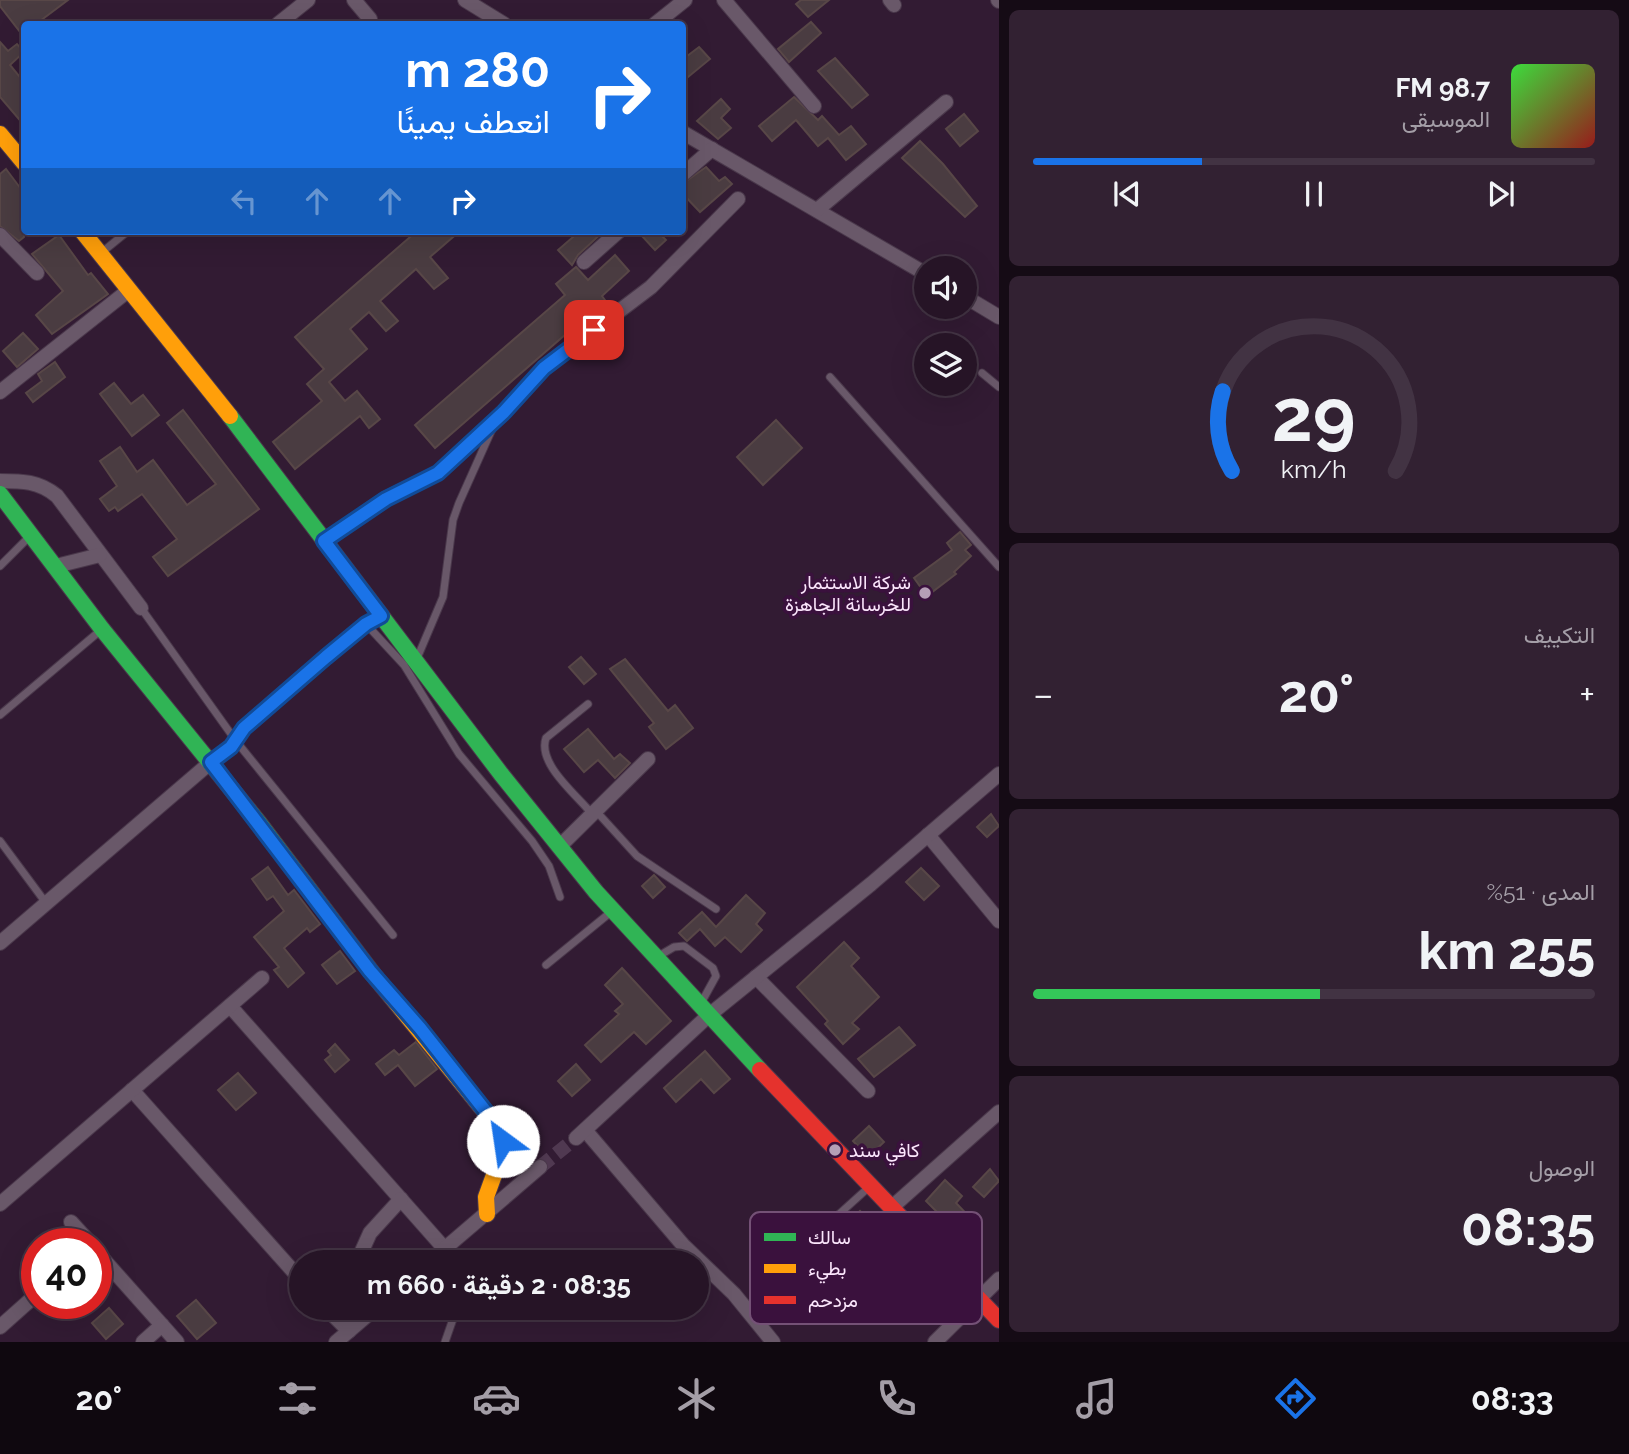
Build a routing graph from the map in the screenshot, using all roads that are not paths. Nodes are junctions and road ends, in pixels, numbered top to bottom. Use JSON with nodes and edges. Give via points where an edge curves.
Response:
{"nodes":[{"id":1,"x":308,"y":0,"type":"edge"},
{"id":2,"x":354,"y":0,"type":"edge"},
{"id":3,"x":465,"y":0,"type":"edge"},
{"id":4,"x":685,"y":0,"type":"edge"},
{"id":5,"x":724,"y":0,"type":"edge"},
{"id":6,"x":282,"y":21,"type":"edge"},
{"id":7,"x":370,"y":21,"type":"edge"},
{"id":8,"x":499,"y":21,"type":"edge"},
{"id":9,"x":659,"y":21,"type":"edge"},
{"id":10,"x":946,"y":102,"type":"dead end"},
{"id":11,"x":814,"y":106,"type":"dead end"},
{"id":12,"x":0,"y":134,"type":"edge"},
{"id":13,"x":686,"y":134,"type":"edge"},
{"id":14,"x":712,"y":149,"type":"junction"},
{"id":15,"x":21,"y":159,"type":"edge"},
{"id":16,"x":686,"y":172,"type":"edge"},
{"id":17,"x":738,"y":199,"type":"dead end"},
{"id":18,"x":817,"y":211,"type":"junction"},
{"id":19,"x":85,"y":235,"type":"edge"},
{"id":20,"x":123,"y":235,"type":"edge"},
{"id":21,"x":614,"y":235,"type":"edge"},
{"id":22,"x":0,"y":236,"type":"edge"},
{"id":23,"x":101,"y":253,"type":"junction"},
{"id":24,"x":584,"y":262,"type":"dead end"},
{"id":25,"x":914,"y":267,"type":"edge"},
{"id":26,"x":37,"y":273,"type":"dead end"},
{"id":27,"x":129,"y":290,"type":"junction"},
{"id":28,"x":977,"y":304,"type":"edge"},
{"id":29,"x":999,"y":317,"type":"edge"},
{"id":30,"x":982,"y":373,"type":"dead end"},
{"id":31,"x":830,"y":377,"type":"dead end"},
{"id":32,"x":999,"y":387,"type":"edge"},
{"id":33,"x":0,"y":391,"type":"edge"},
{"id":34,"x":496,"y":419,"type":"junction"},
{"id":35,"x":0,"y":481,"type":"edge"},
{"id":36,"x":0,"y":494,"type":"edge"},
{"id":37,"x":32,"y":534,"type":"junction"},
{"id":38,"x":324,"y":541,"type":"junction"},
{"id":39,"x":100,"y":555,"type":"junction"},
{"id":40,"x":0,"y":566,"type":"edge"},
{"id":41,"x":56,"y":566,"type":"junction"},
{"id":42,"x":999,"y":567,"type":"edge"},
{"id":43,"x":141,"y":608,"type":"joint"},
{"id":44,"x":381,"y":616,"type":"junction"},
{"id":45,"x":366,"y":624,"type":"junction"},
{"id":46,"x":102,"y":629,"type":"junction"},
{"id":47,"x":416,"y":660,"type":"junction"},
{"id":48,"x":588,"y":704,"type":"dead end"},
{"id":49,"x":0,"y":705,"type":"edge"},
{"id":50,"x":10,"y":706,"type":"junction"},
{"id":51,"x":0,"y":715,"type":"edge"},
{"id":52,"x":236,"y":741,"type":"junction"},
{"id":53,"x":648,"y":759,"type":"dead end"},
{"id":54,"x":211,"y":762,"type":"junction"},
{"id":55,"x":999,"y":774,"type":"edge"},
{"id":56,"x":594,"y":812,"type":"junction"},
{"id":57,"x":928,"y":835,"type":"junction"},
{"id":58,"x":0,"y":841,"type":"edge"},
{"id":59,"x":560,"y":846,"type":"junction"},
{"id":60,"x":560,"y":897,"type":"dead end"},
{"id":61,"x":46,"y":903,"type":"junction"},
{"id":62,"x":716,"y":909,"type":"dead end"},
{"id":63,"x":613,"y":910,"type":"junction"},
{"id":64,"x":999,"y":920,"type":"edge"},
{"id":65,"x":393,"y":935,"type":"dead end"},
{"id":66,"x":0,"y":943,"type":"edge"},
{"id":67,"x":656,"y":957,"type":"junction"},
{"id":68,"x":546,"y":965,"type":"dead end"},
{"id":69,"x":756,"y":977,"type":"junction"},
{"id":70,"x":262,"y":978,"type":"dead end"},
{"id":71,"x":230,"y":1006,"type":"junction"},
{"id":72,"x":704,"y":1011,"type":"junction"},
{"id":73,"x":132,"y":1090,"type":"junction"},
{"id":74,"x":868,"y":1091,"type":"dead end"},
{"id":75,"x":999,"y":1112,"type":"edge"},
{"id":76,"x":540,"y":1167,"type":"tunnel mouth"},
{"id":77,"x":870,"y":1186,"type":"junction"},
{"id":78,"x":401,"y":1199,"type":"junction"},
{"id":79,"x":0,"y":1204,"type":"edge"},
{"id":80,"x":891,"y":1208,"type":"junction"},
{"id":81,"x":841,"y":1212,"type":"edge"},
{"id":82,"x":895,"y":1212,"type":"edge"},
{"id":83,"x":487,"y":1213,"type":"junction"},
{"id":84,"x":71,"y":1222,"type":"dead end"},
{"id":85,"x":76,"y":1228,"type":"edge"},
{"id":86,"x":444,"y":1248,"type":"joint"},
{"id":87,"x":362,"y":1250,"type":"edge"},
{"id":88,"x":289,"y":1267,"type":"edge"},
{"id":89,"x":112,"y":1269,"type":"edge"},
{"id":90,"x":999,"y":1279,"type":"edge"},
{"id":91,"x":982,"y":1296,"type":"edge"},
{"id":92,"x":982,"y":1302,"type":"edge"},
{"id":93,"x":21,"y":1308,"type":"edge"},
{"id":94,"x":750,"y":1314,"type":"edge"},
{"id":95,"x":338,"y":1320,"type":"edge"},
{"id":96,"x":362,"y":1320,"type":"edge"},
{"id":97,"x":453,"y":1320,"type":"edge"},
{"id":98,"x":999,"y":1320,"type":"edge"},
{"id":99,"x":758,"y":1324,"type":"edge"},
{"id":100,"x":953,"y":1324,"type":"edge"},
{"id":101,"x":162,"y":1325,"type":"junction"},
{"id":102,"x":0,"y":1327,"type":"edge"},
{"id":103,"x":349,"y":1331,"type":"junction"},
{"id":104,"x":143,"y":1342,"type":"edge"},
{"id":105,"x":177,"y":1342,"type":"edge"},
{"id":106,"x":336,"y":1342,"type":"edge"},
{"id":107,"x":445,"y":1342,"type":"edge"},
{"id":108,"x":773,"y":1342,"type":"edge"},
{"id":109,"x":934,"y":1342,"type":"edge"}],
"edges":[{"from":1,"to":6,"type":"street"},
{"from":2,"to":7,"type":"street"},
{"from":3,"to":8,"type":"street"},
{"from":4,"to":9,"type":"street"},
{"from":5,"to":11,"type":"street"},
{"from":10,"to":18,"type":"street"},
{"from":12,"to":15,"type":"main road"},
{"from":13,"to":14,"type":"street"},
{"from":14,"to":16,"type":"street"},
{"from":14,"to":18,"type":"street"},
{"from":17,"to":34,"type":"street","via":[[651,287],[544,368]]},
{"from":18,"to":25,"type":"street"},
{"from":19,"to":23,"type":"main road"},
{"from":20,"to":23,"type":"lane"},
{"from":21,"to":24,"type":"street"},
{"from":22,"to":26,"type":"street"},
{"from":23,"to":27,"type":"main road"},
{"from":27,"to":33,"type":"street"},
{"from":27,"to":38,"type":"main road"},
{"from":28,"to":29,"type":"street"},
{"from":30,"to":32,"type":"lane"},
{"from":31,"to":42,"type":"lane"},
{"from":34,"to":38,"type":"street","via":[[438,473],[386,499]]},
{"from":34,"to":47,"type":"lane","via":[[453,520],[443,597]]},
{"from":35,"to":39,"type":"street","via":[[46,486]]},
{"from":36,"to":37,"type":"main road"},
{"from":37,"to":40,"type":"lane"},
{"from":37,"to":41,"type":"main road"},
{"from":38,"to":44,"type":"main road"},
{"from":39,"to":41,"type":"street"},
{"from":39,"to":43,"type":"street"},
{"from":41,"to":46,"type":"main road"},
{"from":43,"to":52,"type":"lane"},
{"from":44,"to":45,"type":"lane"},
{"from":44,"to":47,"type":"main road"},
{"from":45,"to":52,"type":"lane","via":[[244,728]]},
{"from":45,"to":60,"type":"lane","via":[[404,665],[459,754],[538,850]]},
{"from":46,"to":50,"type":"lane"},
{"from":46,"to":54,"type":"main road"},
{"from":47,"to":59,"type":"main road"},
{"from":48,"to":56,"type":"lane","via":[[546,738],[543,747],[546,759]]},
{"from":49,"to":50,"type":"lane"},
{"from":50,"to":51,"type":"lane"},
{"from":52,"to":54,"type":"lane"},
{"from":52,"to":65,"type":"lane"},
{"from":53,"to":56,"type":"street"},
{"from":54,"to":61,"type":"street"},
{"from":54,"to":83,"type":"main road","via":[[370,971],[500,1130],[502,1153],[486,1197]]},
{"from":55,"to":57,"type":"street"},
{"from":56,"to":59,"type":"street"},
{"from":56,"to":62,"type":"lane","via":[[637,856]]},
{"from":57,"to":64,"type":"street"},
{"from":57,"to":69,"type":"street"},
{"from":58,"to":61,"type":"lane"},
{"from":59,"to":63,"type":"main road"},
{"from":61,"to":66,"type":"street"},
{"from":63,"to":67,"type":"main road"},
{"from":63,"to":68,"type":"lane"},
{"from":67,"to":72,"type":"main road"},
{"from":67,"to":72,"type":"lane","via":[[684,946],[713,968],[716,976]]},
{"from":69,"to":72,"type":"street"},
{"from":69,"to":74,"type":"street"},
{"from":70,"to":71,"type":"street"},
{"from":71,"to":73,"type":"street"},
{"from":71,"to":78,"type":"street"},
{"from":72,"to":77,"type":"main road"},
{"from":72,"to":94,"type":"street","via":[[580,1134]]},
{"from":73,"to":79,"type":"street"},
{"from":73,"to":88,"type":"street"},
{"from":75,"to":80,"type":"street"},
{"from":76,"to":83,"type":"street"},
{"from":77,"to":80,"type":"main road"},
{"from":77,"to":81,"type":"lane"},
{"from":78,"to":86,"type":"street"},
{"from":78,"to":87,"type":"street","via":[[370,1233]]},
{"from":80,"to":82,"type":"main road"},
{"from":83,"to":86,"type":"street"},
{"from":84,"to":85,"type":"street"},
{"from":89,"to":101,"type":"street"},
{"from":90,"to":91,"type":"street"},
{"from":92,"to":98,"type":"main road"},
{"from":93,"to":102,"type":"street"},
{"from":95,"to":103,"type":"street"},
{"from":96,"to":103,"type":"street"},
{"from":97,"to":107,"type":"lane"},
{"from":99,"to":108,"type":"street"},
{"from":100,"to":109,"type":"street"},
{"from":101,"to":104,"type":"street"},
{"from":101,"to":105,"type":"street"},
{"from":103,"to":106,"type":"street"}]}
